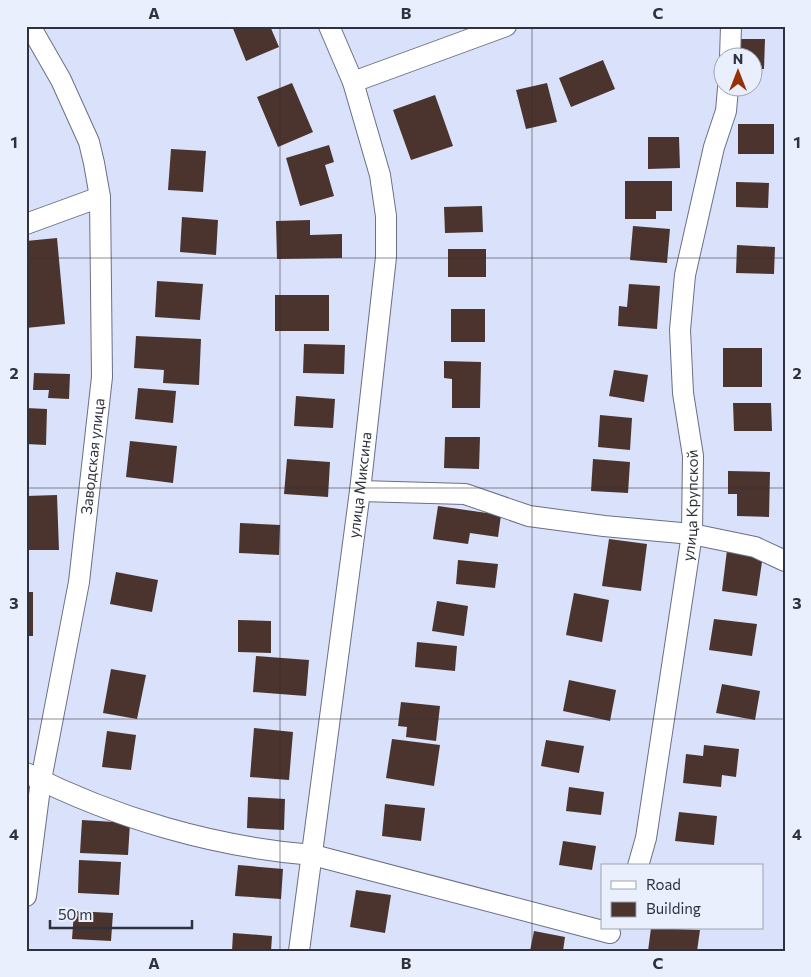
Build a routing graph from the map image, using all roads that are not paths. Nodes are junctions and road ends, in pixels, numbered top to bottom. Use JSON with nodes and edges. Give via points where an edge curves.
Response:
{"nodes":[{"id":1,"x":30,"y":26,"type":"edge"},
{"id":2,"x":329,"y":26,"type":"edge"},
{"id":3,"x":506,"y":26,"type":"edge"},
{"id":4,"x":731,"y":26,"type":"edge"},
{"id":5,"x":730,"y":48,"type":"edge"},
{"id":6,"x":353,"y":82,"type":"junction"},
{"id":7,"x":727,"y":98,"type":"edge"},
{"id":8,"x":100,"y":197,"type":"junction"},
{"id":9,"x":26,"y":224,"type":"edge"},
{"id":10,"x":360,"y":491,"type":"junction"},
{"id":11,"x":692,"y":534,"type":"junction"},
{"id":12,"x":785,"y":561,"type":"edge"},
{"id":13,"x":34,"y":777,"type":"edge"},
{"id":14,"x":313,"y":854,"type":"junction"},
{"id":15,"x":639,"y":864,"type":"edge"},
{"id":16,"x":26,"y":896,"type":"edge"},
{"id":17,"x":609,"y":938,"type":"edge"},
{"id":18,"x":299,"y":951,"type":"edge"}],
"edges":[{"from":1,"to":8,"type":"street","name":"Заводская улица","via":[[89,142]]},
{"from":2,"to":6,"type":"street","name":"улица Миксина"},
{"from":3,"to":6,"type":"street"},
{"from":4,"to":5,"type":"street"},
{"from":6,"to":10,"type":"street","name":"улица Миксина","via":[[380,176],[386,216],[386,257]]},
{"from":7,"to":11,"type":"street","name":"улица Крупской","via":[[690,248],[680,330],[683,393],[693,456]]},
{"from":8,"to":9,"type":"street"},
{"from":8,"to":13,"type":"street","name":"Заводская улица","via":[[102,377],[79,582]]},
{"from":10,"to":11,"type":"street","via":[[465,494],[529,516]]},
{"from":10,"to":14,"type":"street","name":"улица Миксина"},
{"from":11,"to":12,"type":"street","via":[[755,547]]},
{"from":11,"to":15,"type":"street","name":"улица Крупской","via":[[646,838]]},
{"from":13,"to":14,"type":"street","via":[[126,815],[215,841],[265,851]]},
{"from":13,"to":16,"type":"street","name":"Заводская улица"},
{"from":14,"to":17,"type":"street"},
{"from":14,"to":18,"type":"street","name":"улица Миксина"}]}
